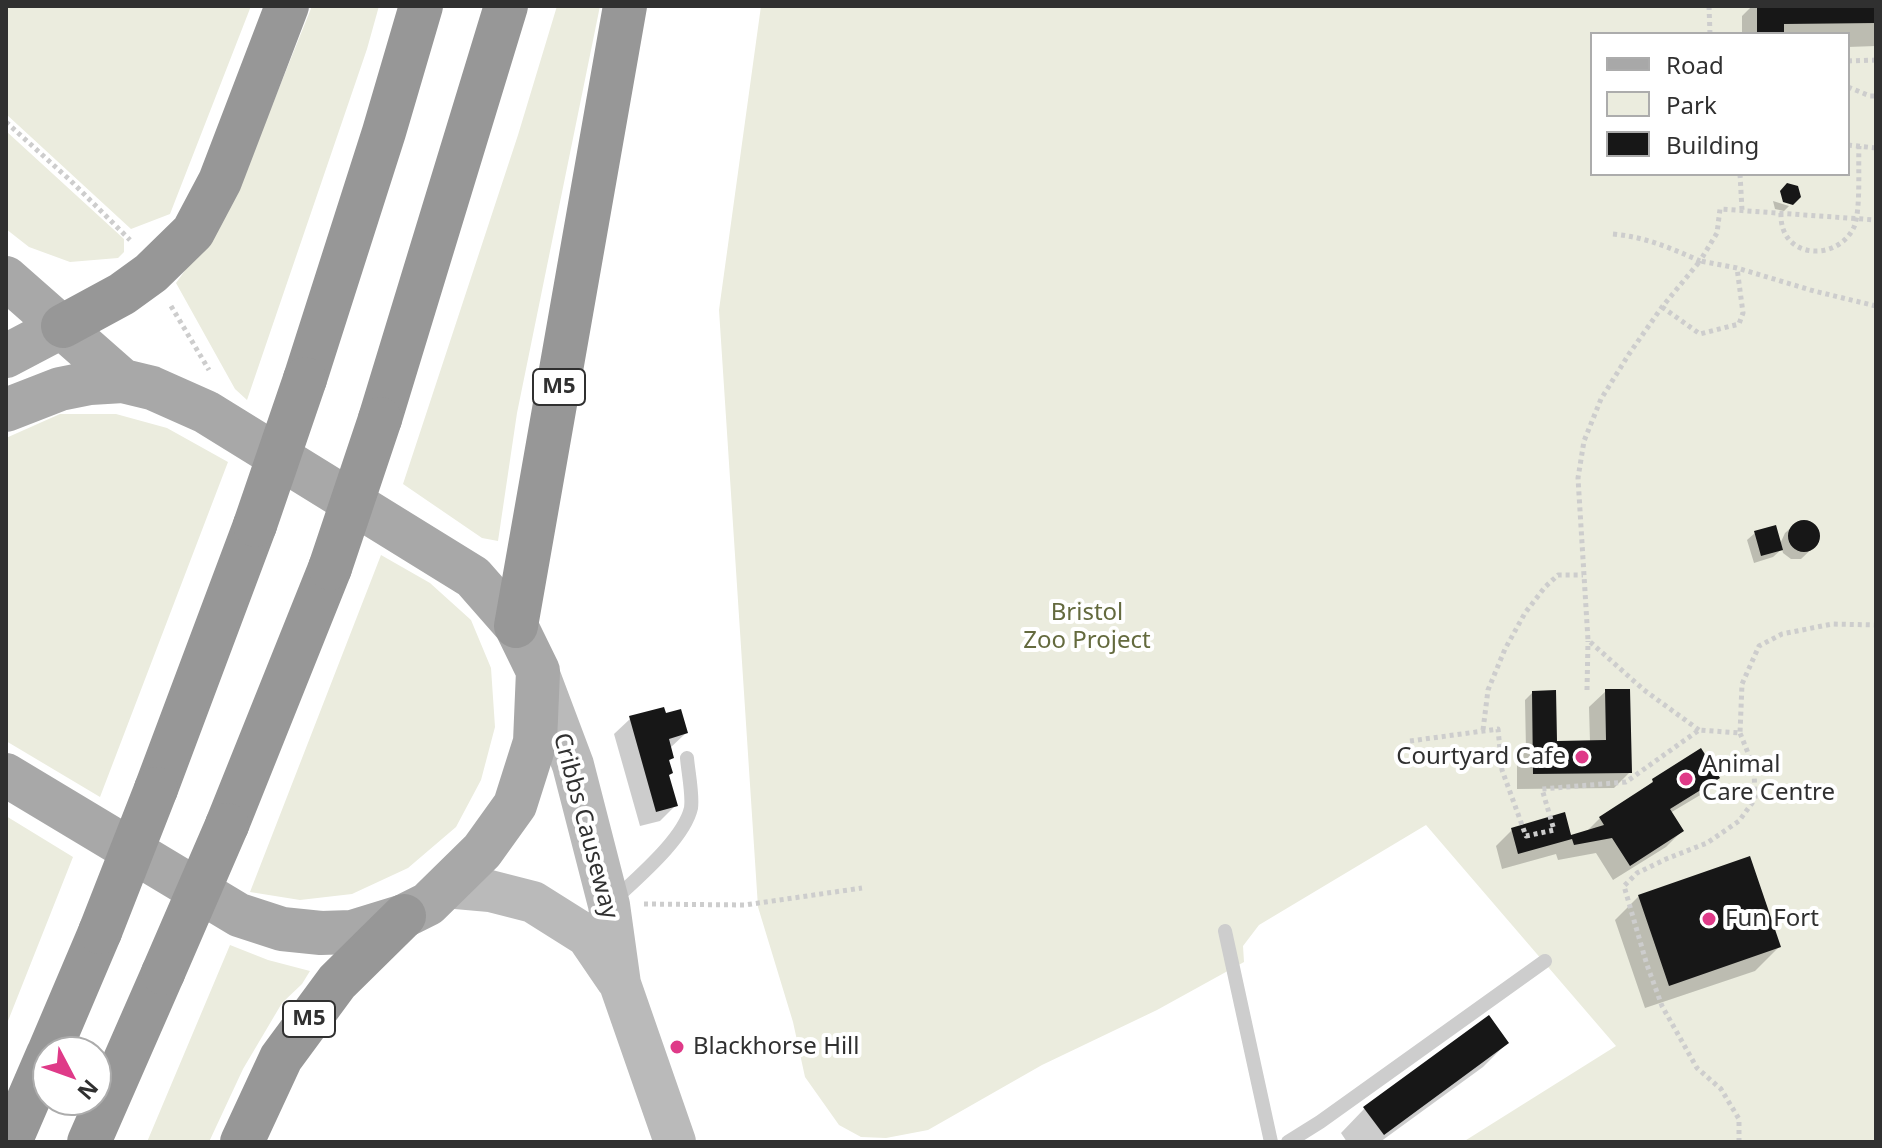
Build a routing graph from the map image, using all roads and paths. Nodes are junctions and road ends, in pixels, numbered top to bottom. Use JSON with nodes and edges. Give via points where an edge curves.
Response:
{"nodes":[{"id":1,"x":287,"y":6,"type":"edge"},
{"id":2,"x":421,"y":6,"type":"edge"},
{"id":3,"x":506,"y":6,"type":"edge"},
{"id":4,"x":625,"y":6,"type":"edge"},
{"id":5,"x":1709,"y":6,"type":"edge"},
{"id":6,"x":1710,"y":32,"type":"edge"},
{"id":7,"x":1876,"y":60,"type":"edge"},
{"id":8,"x":1850,"y":61,"type":"edge"},
{"id":9,"x":1850,"y":88,"type":"edge"},
{"id":10,"x":1876,"y":96,"type":"edge"},
{"id":11,"x":1850,"y":145,"type":"edge"},
{"id":12,"x":1859,"y":146,"type":"junction"},
{"id":13,"x":1876,"y":148,"type":"edge"},
{"id":14,"x":1740,"y":176,"type":"edge"},
{"id":15,"x":1742,"y":210,"type":"junction"},
{"id":16,"x":1781,"y":213,"type":"junction"},
{"id":17,"x":1857,"y":218,"type":"junction"},
{"id":18,"x":1876,"y":220,"type":"edge"},
{"id":19,"x":1613,"y":234,"type":"dead end"},
{"id":20,"x":1700,"y":261,"type":"junction"},
{"id":21,"x":1737,"y":268,"type":"junction"},
{"id":22,"x":6,"y":278,"type":"edge"},
{"id":23,"x":1876,"y":306,"type":"edge"},
{"id":24,"x":1662,"y":307,"type":"junction"},
{"id":25,"x":63,"y":326,"type":"junction"},
{"id":26,"x":6,"y":356,"type":"edge"},
{"id":27,"x":123,"y":381,"type":"junction"},
{"id":28,"x":6,"y":410,"type":"edge"},
{"id":29,"x":1583,"y":575,"type":"junction"},
{"id":30,"x":1876,"y":625,"type":"edge"},
{"id":31,"x":516,"y":626,"type":"junction"},
{"id":32,"x":1588,"y":640,"type":"junction"},
{"id":33,"x":538,"y":671,"type":"junction"},
{"id":34,"x":1587,"y":690,"type":"dead end"},
{"id":35,"x":1483,"y":730,"type":"junction"},
{"id":36,"x":1699,"y":730,"type":"junction"},
{"id":37,"x":1740,"y":733,"type":"junction"},
{"id":38,"x":1410,"y":741,"type":"dead end"},
{"id":39,"x":687,"y":758,"type":"dead end"},
{"id":40,"x":6,"y":775,"type":"edge"},
{"id":41,"x":445,"y":887,"type":"junction"},
{"id":42,"x":862,"y":888,"type":"dead end"},
{"id":43,"x":609,"y":905,"type":"junction"},
{"id":44,"x":404,"y":916,"type":"junction"},
{"id":45,"x":1225,"y":931,"type":"dead end"},
{"id":46,"x":1545,"y":961,"type":"dead end"},
{"id":47,"x":620,"y":984,"type":"junction"},
{"id":48,"x":55,"y":1036,"type":"edge"},
{"id":49,"x":32,"y":1090,"type":"edge"},
{"id":50,"x":10,"y":1142,"type":"edge"},
{"id":51,"x":89,"y":1142,"type":"edge"},
{"id":52,"x":242,"y":1142,"type":"edge"},
{"id":53,"x":675,"y":1142,"type":"edge"},
{"id":54,"x":1271,"y":1142,"type":"edge"},
{"id":55,"x":1288,"y":1142,"type":"edge"},
{"id":56,"x":1739,"y":1142,"type":"edge"}],
"edges":[{"from":1,"to":25,"type":"highway","via":[[220,181],[193,232],[122,294]]},
{"from":2,"to":48,"type":"highway","bridge":true,"via":[[255,525]]},
{"from":3,"to":51,"type":"highway","bridge":true,"via":[[330,568],[227,825]]},
{"from":4,"to":31,"type":"highway","number":"M5"},
{"from":5,"to":6,"type":"path"},
{"from":7,"to":8,"type":"path"},
{"from":9,"to":10,"type":"path"},
{"from":11,"to":12,"type":"path"},
{"from":12,"to":13,"type":"path"},
{"from":12,"to":17,"type":"path"},
{"from":14,"to":15,"type":"path"},
{"from":15,"to":16,"type":"path"},
{"from":15,"to":20,"type":"path","via":[[1720,209],[1717,233]]},
{"from":16,"to":17,"type":"path"},
{"from":16,"to":17,"type":"path","via":[[1789,241],[1816,251],[1844,240]]},
{"from":17,"to":18,"type":"path"},
{"from":19,"to":20,"type":"path","via":[[1663,244]]},
{"from":20,"to":21,"type":"path"},
{"from":20,"to":24,"type":"path"},
{"from":21,"to":23,"type":"path"},
{"from":21,"to":24,"type":"path","via":[[1743,313],[1739,324],[1700,334]]},
{"from":22,"to":25,"type":"main road"},
{"from":24,"to":29,"type":"path","via":[[1601,399],[1584,441],[1578,478]]},
{"from":25,"to":26,"type":"main road"},
{"from":25,"to":27,"type":"main road"},
{"from":27,"to":28,"type":"main road","via":[[60,389]]},
{"from":27,"to":31,"type":"main road","via":[[206,412],[473,577]]},
{"from":29,"to":32,"type":"path"},
{"from":29,"to":35,"type":"path","via":[[1558,575],[1525,613],[1488,690]]},
{"from":30,"to":37,"type":"path","via":[[1832,624],[1782,634],[1759,646],[1742,684]]},
{"from":31,"to":33,"type":"main road"},
{"from":32,"to":34,"type":"path"},
{"from":32,"to":36,"type":"path"},
{"from":33,"to":41,"type":"main road","via":[[535,742],[515,805],[482,851]]},
{"from":33,"to":43,"type":"main road","name":"Cribbs Causeway","via":[[573,765]]},
{"from":35,"to":36,"type":"path","via":[[1498,729],[1502,770],[1526,836],[1554,830],[1542,789],[1626,782]]},
{"from":35,"to":38,"type":"path"},
{"from":36,"to":37,"type":"path"},
{"from":37,"to":56,"type":"path","via":[[1754,768],[1755,799],[1739,821],[1707,843],[1637,873],[1624,886],[1662,1006],[1697,1068],[1721,1089],[1739,1119]]},
{"from":39,"to":43,"type":"lane","via":[[691,807],[682,830]]},
{"from":40,"to":44,"type":"main road","via":[[239,915],[282,929],[321,933],[352,932]]},
{"from":41,"to":44,"type":"main road","via":[[428,904]]},
{"from":41,"to":47,"type":"main road","name":"Cribbs Causeway","via":[[533,902],[587,936]]},
{"from":42,"to":43,"type":"path","via":[[745,905]]},
{"from":43,"to":47,"type":"main road","name":"Cribbs Causeway"},
{"from":44,"to":52,"type":"highway","number":"M5","via":[[337,982],[281,1058]]},
{"from":45,"to":54,"type":"lane"},
{"from":46,"to":55,"type":"lane"},
{"from":47,"to":53,"type":"main road","name":"Cribbs Causeway"},
{"from":49,"to":50,"type":"highway"}]}
